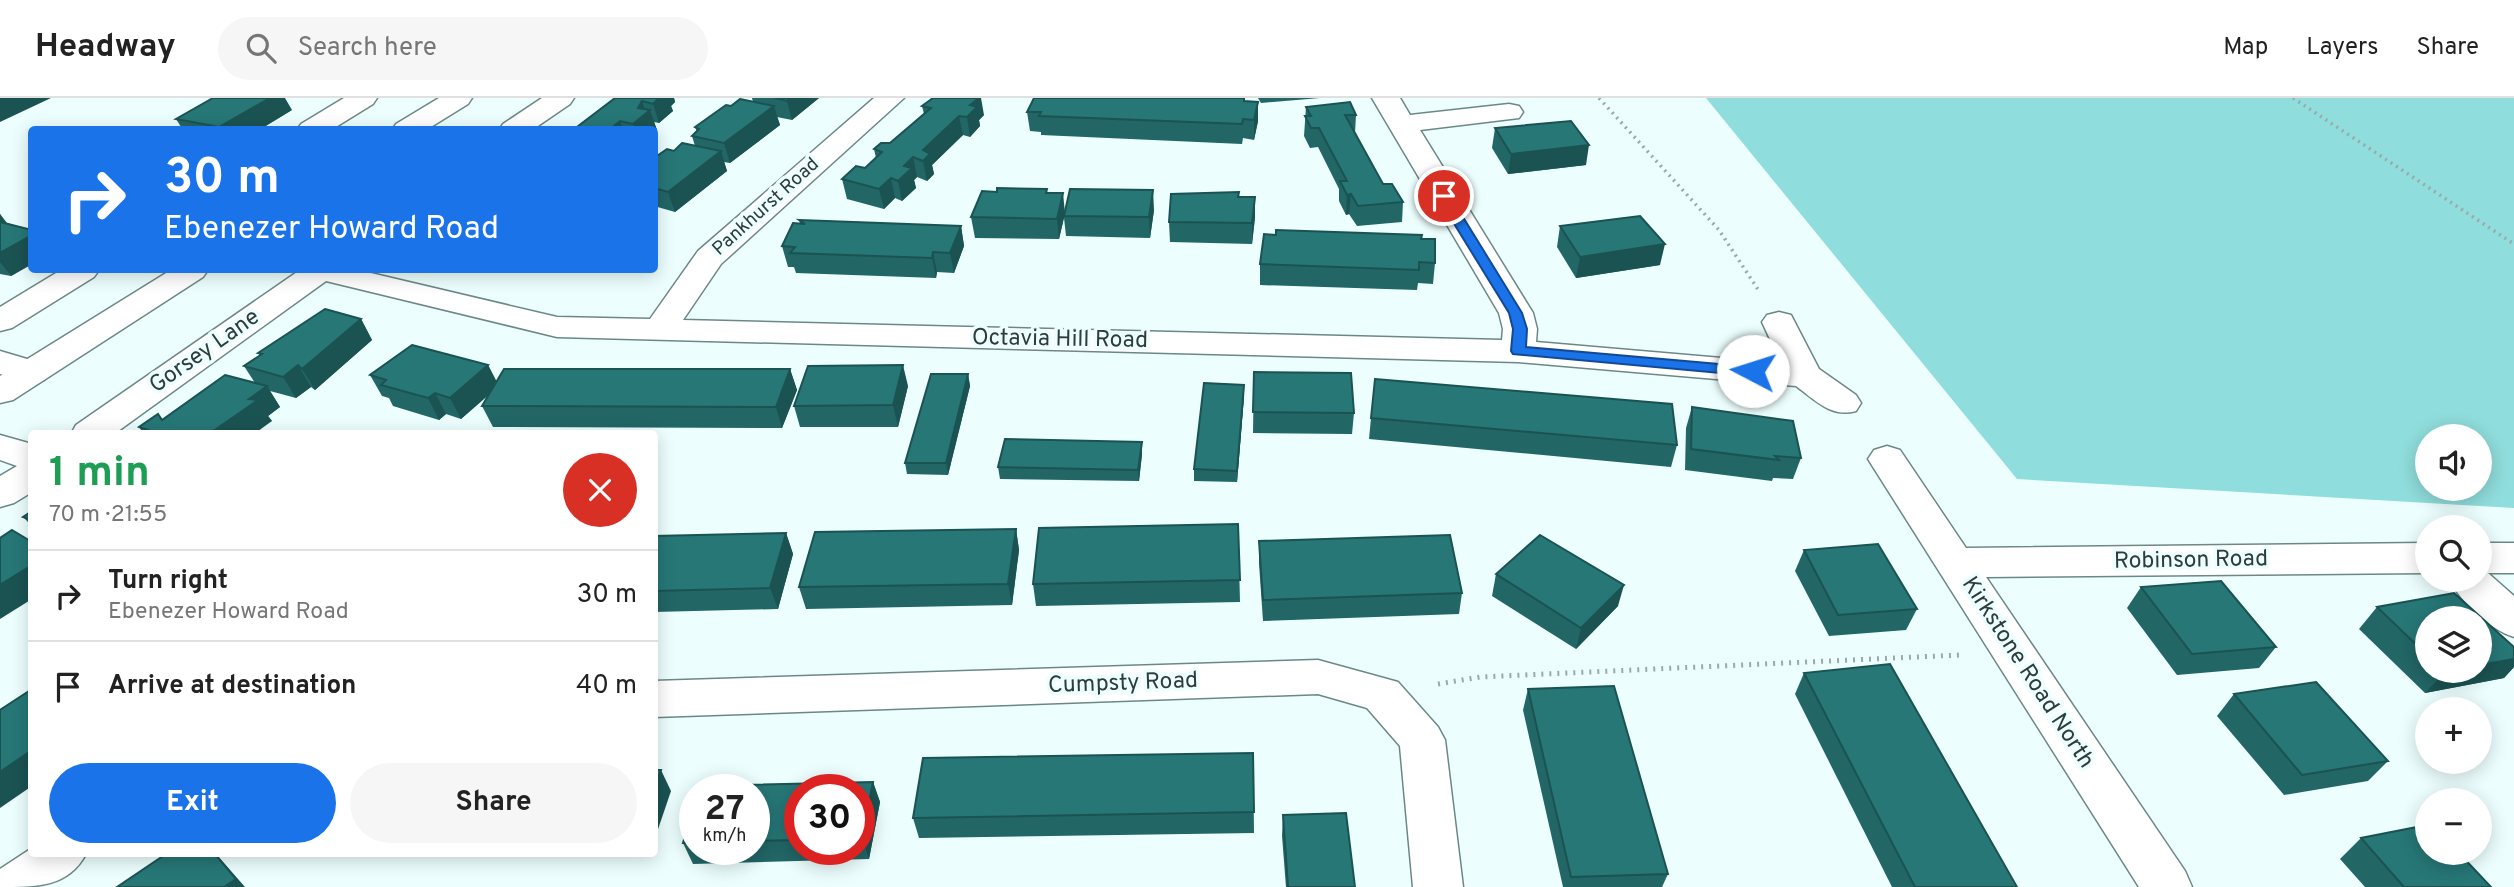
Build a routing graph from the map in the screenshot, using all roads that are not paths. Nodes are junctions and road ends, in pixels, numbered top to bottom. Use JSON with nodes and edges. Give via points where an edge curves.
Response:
{"nodes":[{"id":1,"x":363,"y":98,"type":"edge"},
{"id":2,"x":458,"y":98,"type":"edge"},
{"id":3,"x":560,"y":98,"type":"edge"},
{"id":4,"x":890,"y":98,"type":"edge"},
{"id":5,"x":1386,"y":98,"type":"edge"},
{"id":6,"x":1509,"y":112,"type":"dead end"},
{"id":7,"x":1401,"y":124,"type":"junction"},
{"id":8,"x":318,"y":126,"type":"edge"},
{"id":9,"x":412,"y":126,"type":"edge"},
{"id":10,"x":519,"y":126,"type":"edge"},
{"id":11,"x":78,"y":273,"type":"edge"},
{"id":12,"x":187,"y":273,"type":"edge"},
{"id":13,"x":316,"y":273,"type":"edge"},
{"id":14,"x":332,"y":273,"type":"edge"},
{"id":15,"x":0,"y":321,"type":"edge"},
{"id":16,"x":1779,"y":322,"type":"road end"},
{"id":17,"x":659,"y":331,"type":"junction"},
{"id":18,"x":1518,"y":351,"type":"junction"},
{"id":19,"x":16,"y":367,"type":"edge"},
{"id":20,"x":1805,"y":376,"type":"junction"},
{"id":21,"x":0,"y":392,"type":"edge"},
{"id":22,"x":1843,"y":403,"type":"dead end"},
{"id":23,"x":95,"y":430,"type":"edge"},
{"id":24,"x":0,"y":447,"type":"edge"},
{"id":25,"x":28,"y":456,"type":"edge"},
{"id":26,"x":1887,"y":459,"type":"dead end"},
{"id":27,"x":28,"y":476,"type":"edge"},
{"id":28,"x":0,"y":494,"type":"edge"},
{"id":29,"x":2415,"y":558,"type":"edge"},
{"id":30,"x":2492,"y":558,"type":"edge"},
{"id":31,"x":2514,"y":558,"type":"edge"},
{"id":32,"x":1955,"y":563,"type":"junction"},
{"id":33,"x":2483,"y":592,"type":"edge"},
{"id":34,"x":2514,"y":621,"type":"edge"},
{"id":35,"x":658,"y":699,"type":"edge"},
{"id":36,"x":58,"y":857,"type":"edge"},
{"id":37,"x":14,"y":887,"type":"edge"},
{"id":38,"x":1438,"y":887,"type":"edge"},
{"id":39,"x":2167,"y":887,"type":"edge"}],
"edges":[{"from":1,"to":8,"type":"street"},
{"from":2,"to":9,"type":"street"},
{"from":3,"to":10,"type":"street"},
{"from":4,"to":17,"type":"street","name":"Pankhurst Road","via":[[709,258]]},
{"from":5,"to":7,"type":"street"},
{"from":6,"to":7,"type":"street"},
{"from":7,"to":18,"type":"street","via":[[1516,313]]},
{"from":11,"to":15,"type":"street"},
{"from":12,"to":19,"type":"street"},
{"from":13,"to":23,"type":"street","name":"Gorsey Lane"},
{"from":14,"to":17,"type":"street","name":"Octavia Hill Road","via":[[557,327]]},
{"from":16,"to":20,"type":"street"},
{"from":17,"to":18,"type":"street","name":"Octavia Hill Road"},
{"from":18,"to":20,"type":"street","name":"Octavia Hill Road"},
{"from":19,"to":21,"type":"street"},
{"from":20,"to":22,"type":"street"},
{"from":24,"to":25,"type":"street"},
{"from":26,"to":32,"type":"street","name":"Kirkstone Road North"},
{"from":27,"to":28,"type":"street"},
{"from":29,"to":32,"type":"street","name":"Robinson Road"},
{"from":30,"to":31,"type":"street"},
{"from":32,"to":39,"type":"street","name":"Kirkstone Road North"},
{"from":33,"to":34,"type":"street"},
{"from":35,"to":38,"type":"street","name":"Cumpsty Road","via":[[1318,677],[1382,695],[1422,740]]},
{"from":36,"to":37,"type":"street"}]}
